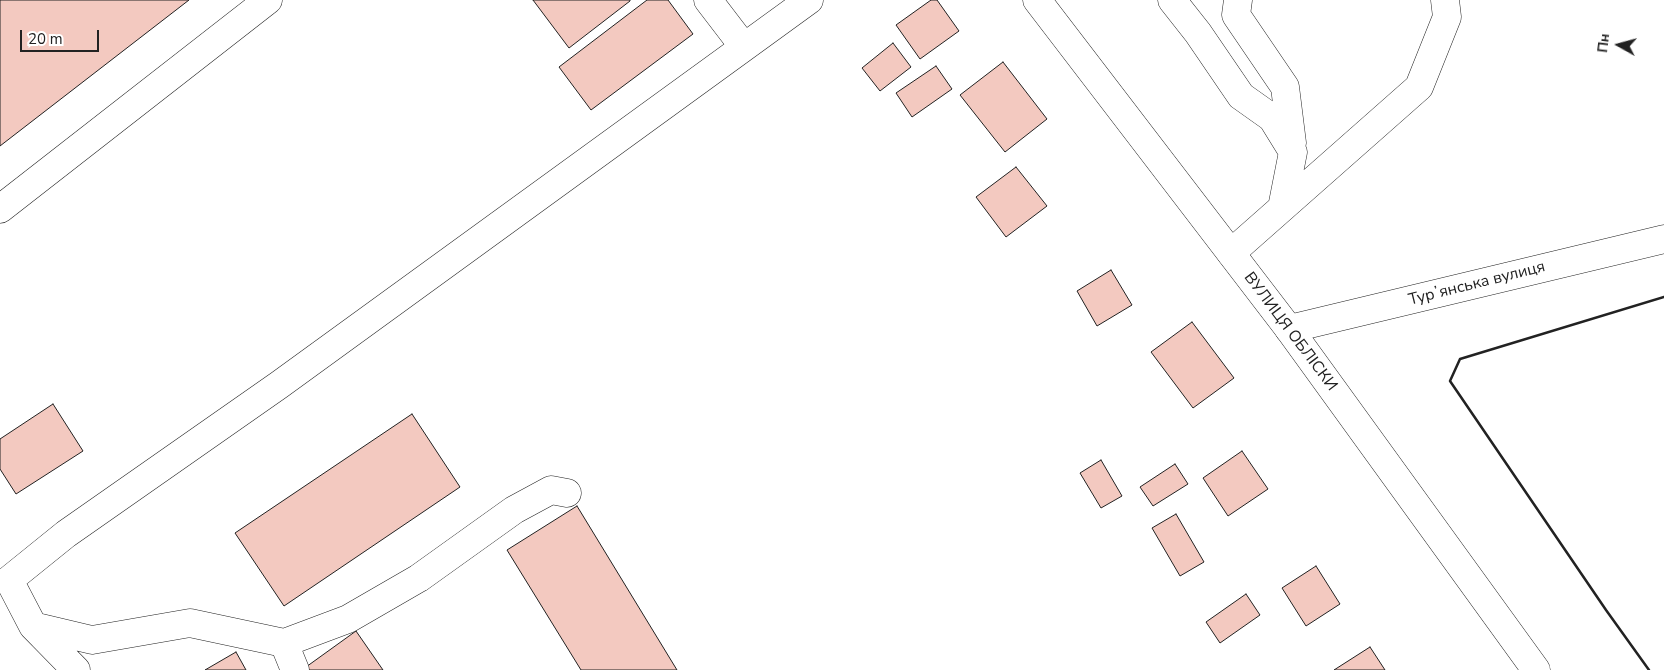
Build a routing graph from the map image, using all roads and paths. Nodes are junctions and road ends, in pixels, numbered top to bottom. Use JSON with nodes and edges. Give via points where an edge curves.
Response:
{"nodes":[{"id":1,"x":268,"y":0,"type":"edge"},
{"id":2,"x":708,"y":0,"type":"edge"},
{"id":3,"x":809,"y":0,"type":"edge"},
{"id":4,"x":1037,"y":0,"type":"edge"},
{"id":5,"x":1172,"y":0,"type":"edge"},
{"id":6,"x":1238,"y":0,"type":"edge"},
{"id":7,"x":1445,"y":0,"type":"edge"},
{"id":8,"x":744,"y":47,"type":"junction"},
{"id":9,"x":1293,"y":152,"type":"junction"},
{"id":10,"x":1282,"y":208,"type":"junction"},
{"id":11,"x":0,"y":209,"type":"edge"},
{"id":12,"x":1664,"y":239,"type":"edge"},
{"id":13,"x":1231,"y":253,"type":"junction"},
{"id":14,"x":1289,"y":329,"type":"junction"},
{"id":15,"x":567,"y":493,"type":"dead end"},
{"id":16,"x":33,"y":626,"type":"junction"},
{"id":17,"x":284,"y":642,"type":"junction"},
{"id":18,"x":76,"y":670,"type":"edge"},
{"id":19,"x":295,"y":670,"type":"edge"},
{"id":20,"x":1536,"y":670,"type":"edge"}],
"edges":[{"from":1,"to":11,"type":"street"},
{"from":2,"to":8,"type":"street"},
{"from":3,"to":8,"type":"street"},
{"from":4,"to":13,"type":"street","name":"ВУЛИЦЯ ОБЛІСКИ"},
{"from":5,"to":9,"type":"street","via":[[1241,96],[1272,118]]},
{"from":6,"to":9,"type":"street","via":[[1236,15],[1285,87]]},
{"from":7,"to":10,"type":"street","via":[[1447,17],[1419,87]]},
{"from":8,"to":16,"type":"street","via":[[279,385],[66,534],[9,580]]},
{"from":9,"to":10,"type":"street"},
{"from":10,"to":13,"type":"street"},
{"from":12,"to":14,"type":"street","name":"Турʼянська вулиця"},
{"from":13,"to":14,"type":"street","name":"ВУЛИЦЯ ОБЛІСКИ"},
{"from":14,"to":20,"type":"street","name":"ВУЛИЦЯ ОБЛІСКИ"},
{"from":15,"to":17,"type":"street","via":[[551,490],[514,510],[418,578],[356,614]]},
{"from":16,"to":17,"type":"street","via":[[92,640],[190,623]]},
{"from":16,"to":18,"type":"street"},
{"from":17,"to":19,"type":"street"}]}
